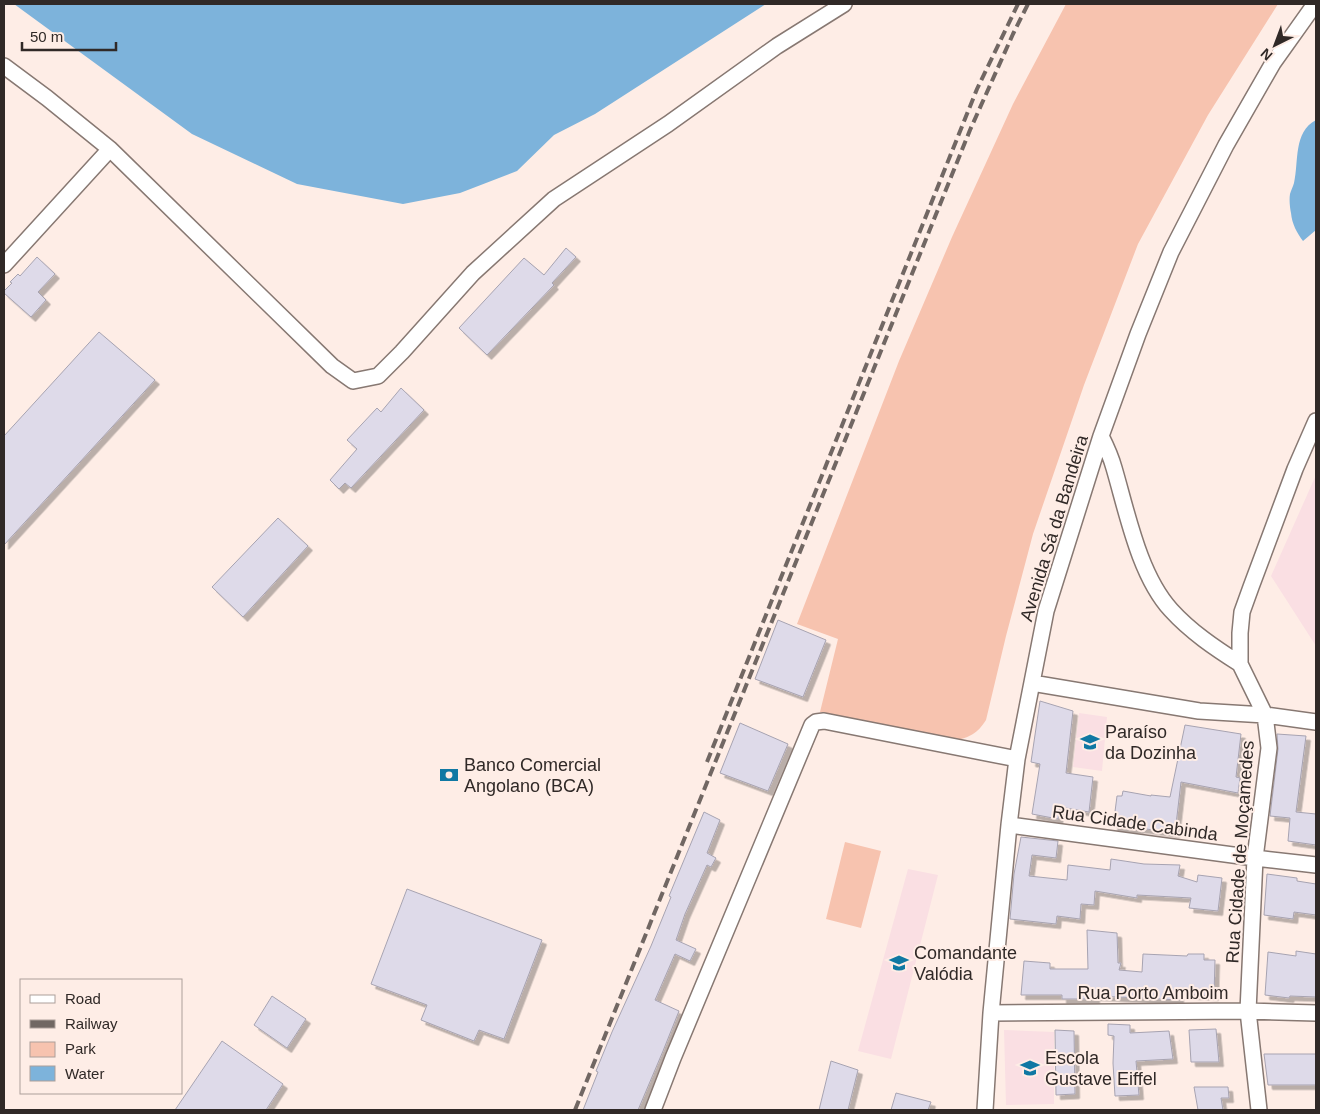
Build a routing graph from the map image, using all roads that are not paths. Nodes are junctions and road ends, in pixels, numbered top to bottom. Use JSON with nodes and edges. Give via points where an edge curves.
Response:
{"nodes":[{"id":1,"x":844,"y":4,"type":"edge"},
{"id":2,"x":1315,"y":4,"type":"edge"},
{"id":3,"x":4,"y":66,"type":"edge"},
{"id":4,"x":110,"y":149,"type":"junction"},
{"id":5,"x":4,"y":265,"type":"edge"},
{"id":6,"x":1316,"y":422,"type":"edge"},
{"id":7,"x":1101,"y":436,"type":"junction"},
{"id":8,"x":1240,"y":664,"type":"junction"},
{"id":9,"x":1032,"y":684,"type":"junction"},
{"id":10,"x":1266,"y":715,"type":"junction"},
{"id":11,"x":1316,"y":722,"type":"edge"},
{"id":12,"x":1017,"y":759,"type":"junction"},
{"id":13,"x":1009,"y":825,"type":"junction"},
{"id":14,"x":1255,"y":858,"type":"junction"},
{"id":15,"x":1316,"y":865,"type":"edge"},
{"id":16,"x":1248,"y":1012,"type":"junction"},
{"id":17,"x":991,"y":1013,"type":"junction"},
{"id":18,"x":1316,"y":1013,"type":"edge"},
{"id":19,"x":653,"y":1110,"type":"edge"},
{"id":20,"x":985,"y":1110,"type":"edge"},
{"id":21,"x":1259,"y":1110,"type":"edge"}],
"edges":[{"from":1,"to":4,"type":"street","via":[[554,199],[473,273],[378,376],[353,381],[332,366]]},
{"from":2,"to":7,"type":"street","name":"Avenida Sá da Bandeira","via":[[1273,64],[1226,145],[1171,252]]},
{"from":3,"to":4,"type":"street"},
{"from":4,"to":5,"type":"street"},
{"from":6,"to":8,"type":"street","via":[[1242,612]]},
{"from":7,"to":8,"type":"street","via":[[1150,580],[1183,622]]},
{"from":7,"to":9,"type":"street","name":"Avenida Sá da Bandeira","via":[[1046,611]]},
{"from":8,"to":10,"type":"street"},
{"from":9,"to":10,"type":"street","via":[[1198,711]]},
{"from":9,"to":12,"type":"street","name":"Avenida Sá da Bandeira"},
{"from":10,"to":11,"type":"street"},
{"from":10,"to":14,"type":"street","name":"Rua Cidade de Moçamedes","via":[[1268,748]]},
{"from":12,"to":13,"type":"street","name":"Avenida Sá da Bandeira"},
{"from":12,"to":19,"type":"street","via":[[824,721],[812,725]]},
{"from":13,"to":14,"type":"street","name":"Rua Cidade Cabinda"},
{"from":13,"to":17,"type":"street","name":"Avenida Sá da Bandeira"},
{"from":14,"to":15,"type":"street","name":"Rua Cidade Cabinda"},
{"from":14,"to":16,"type":"street","name":"Rua Cidade de Moçamedes"},
{"from":16,"to":17,"type":"street","name":"Rua Porto Amboim"},
{"from":16,"to":18,"type":"street","name":"Rua Porto Amboim"},
{"from":16,"to":21,"type":"street","name":"Rua Cidade de Moçamedes"},
{"from":17,"to":20,"type":"street","name":"Avenida Sá da Bandeira"}]}
